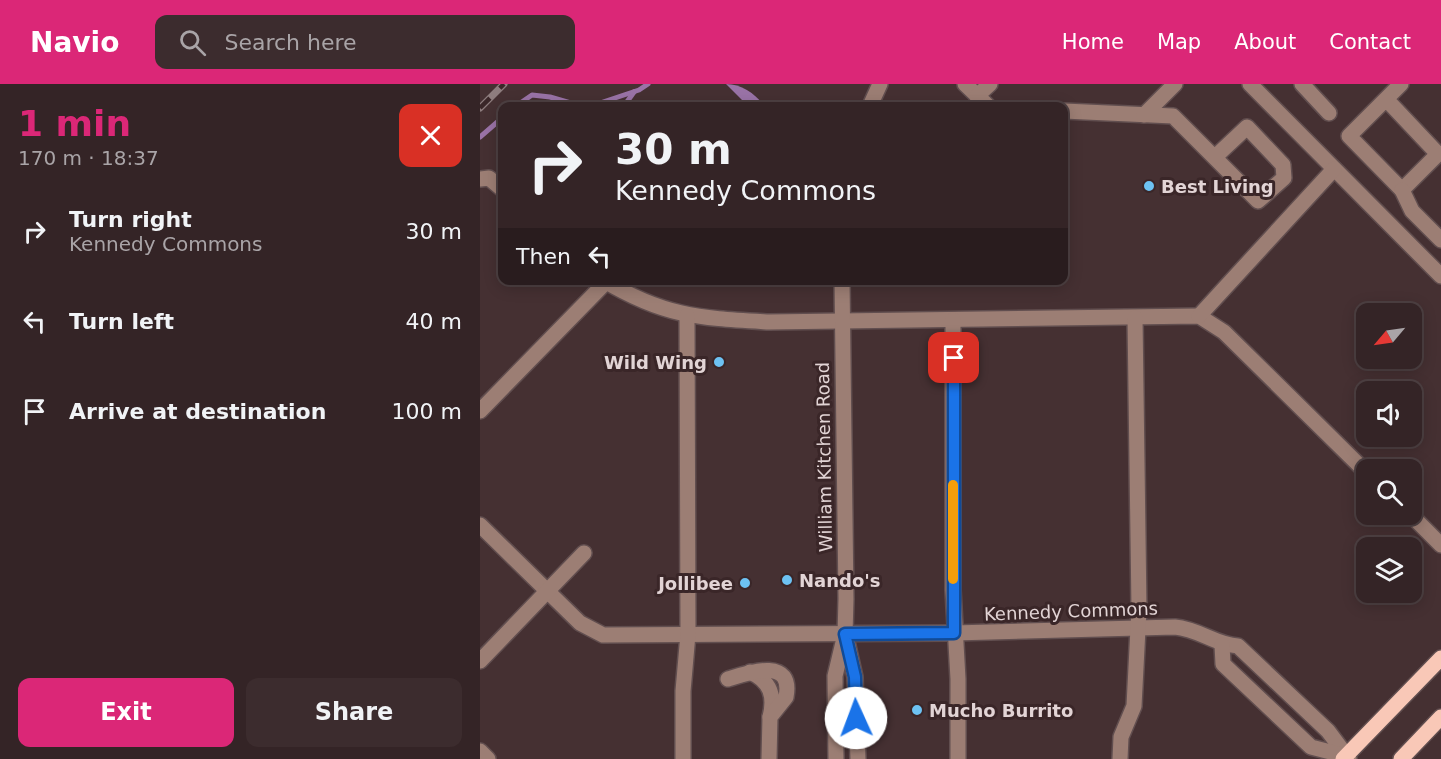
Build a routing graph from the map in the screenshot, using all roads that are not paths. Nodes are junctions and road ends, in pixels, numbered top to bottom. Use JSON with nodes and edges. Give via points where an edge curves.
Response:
{"nodes":[{"id":1,"x":880,"y":84,"type":"edge"},
{"id":2,"x":965,"y":84,"type":"edge"},
{"id":3,"x":990,"y":84,"type":"edge"},
{"id":4,"x":1175,"y":84,"type":"edge"},
{"id":5,"x":1250,"y":84,"type":"edge"},
{"id":6,"x":1302,"y":84,"type":"edge"},
{"id":7,"x":1401,"y":84,"type":"edge"},
{"id":8,"x":1386,"y":99,"type":"junction"},
{"id":9,"x":982,"y":101,"type":"edge"},
{"id":10,"x":872,"y":102,"type":"edge"},
{"id":11,"x":1068,"y":111,"type":"edge"},
{"id":12,"x":1329,"y":113,"type":"dead end"},
{"id":13,"x":1144,"y":115,"type":"junction"},
{"id":14,"x":1215,"y":158,"type":"junction"},
{"id":15,"x":1334,"y":169,"type":"junction"},
{"id":16,"x":480,"y":179,"type":"edge"},
{"id":17,"x":498,"y":186,"type":"edge"},
{"id":18,"x":1402,"y":190,"type":"junction"},
{"id":19,"x":1441,"y":240,"type":"edge"},
{"id":20,"x":1441,"y":276,"type":"edge"},
{"id":21,"x":600,"y":285,"type":"edge"},
{"id":22,"x":612,"y":285,"type":"edge"},
{"id":23,"x":842,"y":285,"type":"edge"},
{"id":24,"x":687,"y":316,"type":"junction"},
{"id":25,"x":1199,"y":316,"type":"junction"},
{"id":26,"x":1135,"y":318,"type":"junction"},
{"id":27,"x":953,"y":320,"type":"junction"},
{"id":28,"x":842,"y":321,"type":"junction"},
{"id":29,"x":480,"y":411,"type":"edge"},
{"id":30,"x":1356,"y":462,"type":"edge"},
{"id":31,"x":480,"y":525,"type":"edge"},
{"id":32,"x":1421,"y":525,"type":"edge"},
{"id":33,"x":1441,"y":545,"type":"edge"},
{"id":34,"x":584,"y":553,"type":"dead end"},
{"id":35,"x":548,"y":591,"type":"junction"},
{"id":36,"x":1137,"y":628,"type":"junction"},
{"id":37,"x":954,"y":633,"type":"junction"},
{"id":38,"x":688,"y":634,"type":"junction"},
{"id":39,"x":845,"y":634,"type":"junction"},
{"id":40,"x":1222,"y":645,"type":"junction"},
{"id":41,"x":1441,"y":658,"type":"edge"},
{"id":42,"x":480,"y":661,"type":"edge"},
{"id":43,"x":728,"y":679,"type":"dead end"},
{"id":44,"x":1441,"y":717,"type":"edge"},
{"id":45,"x":480,"y":751,"type":"edge"},
{"id":46,"x":1346,"y":758,"type":"edge"},
{"id":47,"x":488,"y":759,"type":"edge"},
{"id":48,"x":683,"y":759,"type":"edge"},
{"id":49,"x":769,"y":759,"type":"edge"},
{"id":50,"x":836,"y":759,"type":"edge"},
{"id":51,"x":858,"y":759,"type":"edge"},
{"id":52,"x":958,"y":759,"type":"edge"},
{"id":53,"x":1120,"y":759,"type":"edge"},
{"id":54,"x":1401,"y":759,"type":"edge"}],
"edges":[{"from":1,"to":10,"type":"street"},
{"from":2,"to":9,"type":"street"},
{"from":3,"to":9,"type":"street"},
{"from":4,"to":13,"type":"street"},
{"from":5,"to":15,"type":"street"},
{"from":6,"to":12,"type":"street"},
{"from":7,"to":8,"type":"street"},
{"from":8,"to":18,"type":"street","via":[[1438,154]]},
{"from":8,"to":18,"type":"street","via":[[1349,136]]},
{"from":11,"to":13,"type":"street"},
{"from":13,"to":14,"type":"street","via":[[1173,116]]},
{"from":14,"to":14,"type":"street","via":[[1258,201],[1284,178],[1283,165],[1247,127]]},
{"from":15,"to":20,"type":"street"},
{"from":15,"to":25,"type":"street"},
{"from":16,"to":17,"type":"street","via":[[489,178]]},
{"from":18,"to":19,"type":"street","via":[[1412,211]]},
{"from":21,"to":29,"type":"street"},
{"from":22,"to":24,"type":"street","via":[[649,305]]},
{"from":23,"to":28,"type":"street","name":"William Kitchen Road"},
{"from":24,"to":28,"type":"street","via":[[769,322]]},
{"from":24,"to":38,"type":"street"},
{"from":25,"to":26,"type":"street"},
{"from":25,"to":30,"type":"street","via":[[1224,332]]},
{"from":26,"to":27,"type":"street"},
{"from":26,"to":36,"type":"street"},
{"from":27,"to":28,"type":"street"},
{"from":27,"to":37,"type":"street"},
{"from":28,"to":39,"type":"street","name":"William Kitchen Road"},
{"from":31,"to":35,"type":"street","name":"Kennedy Commons"},
{"from":32,"to":33,"type":"street"},
{"from":34,"to":35,"type":"street"},
{"from":35,"to":38,"type":"street","name":"Kennedy Commons","via":[[580,623],[597,633]]},
{"from":35,"to":42,"type":"street"},
{"from":36,"to":37,"type":"street","name":"Kennedy Commons"},
{"from":36,"to":40,"type":"street","name":"Kennedy Commons","via":[[1187,628]]},
{"from":36,"to":53,"type":"street","via":[[1134,706],[1121,737]]},
{"from":37,"to":39,"type":"street","name":"Kennedy Commons"},
{"from":37,"to":52,"type":"street"},
{"from":38,"to":39,"type":"street","name":"Kennedy Commons"},
{"from":38,"to":48,"type":"street"},
{"from":39,"to":50,"type":"street","name":"William Kitchen Road","via":[[835,676]]},
{"from":39,"to":51,"type":"street","name":"William Kitchen Road","via":[[855,677]]},
{"from":40,"to":46,"type":"street","name":"Kennedy Commons","via":[[1238,646],[1328,731]]},
{"from":40,"to":46,"type":"street","via":[[1223,664],[1311,747]]},
{"from":41,"to":46,"type":"main road"},
{"from":43,"to":49,"type":"street","via":[[761,669],[774,670],[785,682],[786,697],[770,717]]},
{"from":44,"to":54,"type":"main road"},
{"from":45,"to":47,"type":"street"}]}
